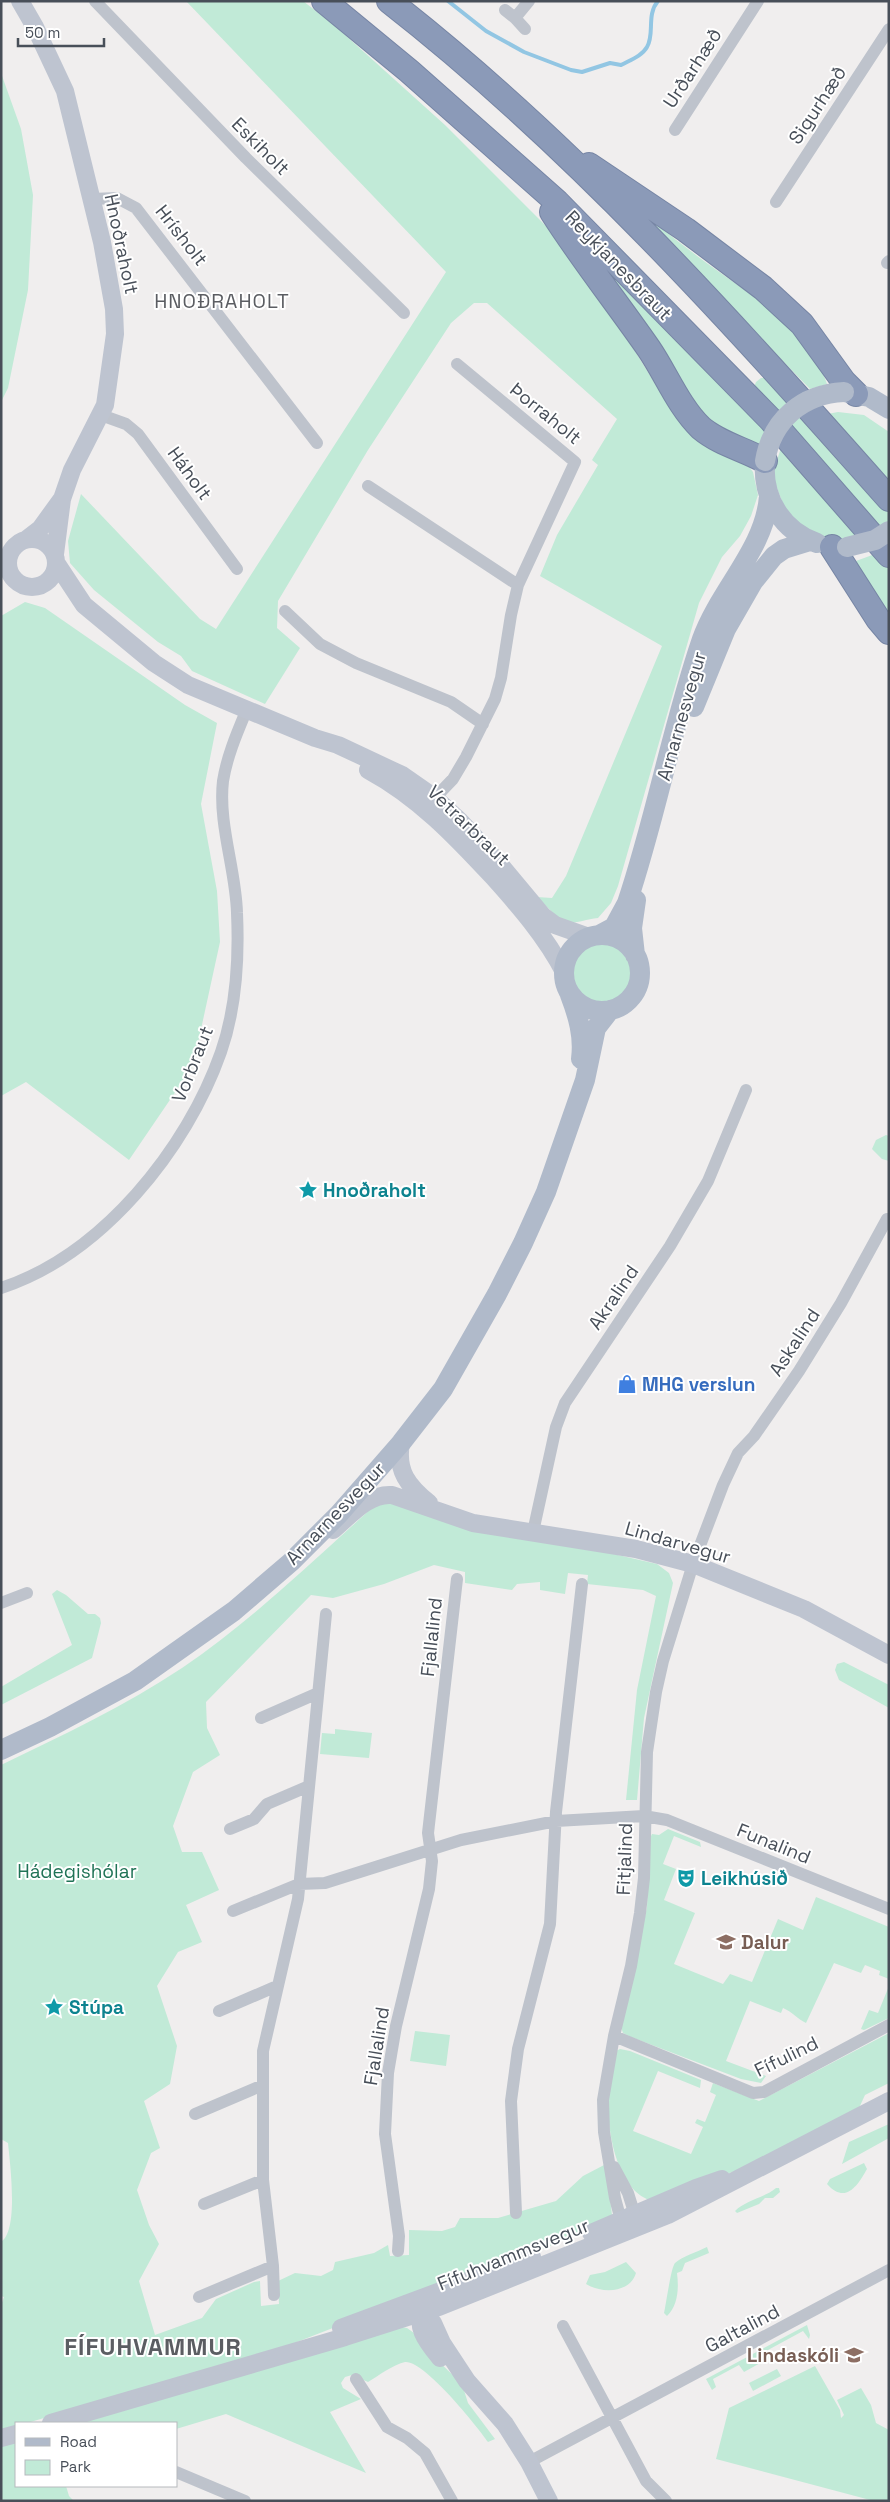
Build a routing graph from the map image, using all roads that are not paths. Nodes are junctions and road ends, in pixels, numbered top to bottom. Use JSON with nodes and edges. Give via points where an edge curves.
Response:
{"nodes":[{"id":1,"x":95,"y":1,"type":"edge"},
{"id":2,"x":324,"y":1,"type":"edge"},
{"id":3,"x":389,"y":1,"type":"edge"},
{"id":4,"x":529,"y":1,"type":"edge"},
{"id":5,"x":758,"y":1,"type":"edge"},
{"id":6,"x":23,"y":2,"type":"edge"},
{"id":7,"x":505,"y":10,"type":"dead end"},
{"id":8,"x":515,"y":18,"type":"junction"},
{"id":9,"x":525,"y":29,"type":"dead end"},
{"id":10,"x":889,"y":29,"type":"edge"},
{"id":11,"x":674,"y":130,"type":"dead end"},
{"id":12,"x":565,"y":152,"type":"junction"},
{"id":13,"x":531,"y":179,"type":"junction"},
{"id":14,"x":92,"y":199,"type":"junction"},
{"id":15,"x":776,"y":202,"type":"dead end"},
{"id":16,"x":404,"y":313,"type":"dead end"},
{"id":17,"x":457,"y":364,"type":"dead end"},
{"id":18,"x":856,"y":394,"type":"junction"},
{"id":19,"x":889,"y":395,"type":"edge"},
{"id":20,"x":889,"y":409,"type":"edge"},
{"id":21,"x":101,"y":415,"type":"junction"},
{"id":22,"x":317,"y":443,"type":"dead end"},
{"id":23,"x":765,"y":461,"type":"junction"},
{"id":24,"x":368,"y":486,"type":"dead end"},
{"id":25,"x":768,"y":496,"type":"junction"},
{"id":26,"x":62,"y":499,"type":"junction"},
{"id":27,"x":889,"y":499,"type":"edge"},
{"id":28,"x":889,"y":531,"type":"edge"},
{"id":29,"x":27,"y":540,"type":"junction"},
{"id":30,"x":830,"y":545,"type":"junction"},
{"id":31,"x":889,"y":554,"type":"edge"},
{"id":32,"x":56,"y":559,"type":"junction"},
{"id":33,"x":237,"y":569,"type":"dead end"},
{"id":34,"x":518,"y":585,"type":"junction"},
{"id":35,"x":41,"y":586,"type":"junction"},
{"id":36,"x":84,"y":605,"type":"junction"},
{"id":37,"x":285,"y":611,"type":"dead end"},
{"id":38,"x":889,"y":632,"type":"edge"},
{"id":39,"x":247,"y":709,"type":"junction"},
{"id":40,"x":483,"y":724,"type":"junction"},
{"id":41,"x":430,"y":803,"type":"junction"},
{"id":42,"x":594,"y":936,"type":"junction"},
{"id":43,"x":635,"y":955,"type":"junction"},
{"id":44,"x":564,"y":972,"type":"junction"},
{"id":45,"x":570,"y":994,"type":"junction"},
{"id":46,"x":610,"y":1010,"type":"junction"},
{"id":47,"x":746,"y":1090,"type":"dead end"},
{"id":48,"x":578,"y":1096,"type":"junction"},
{"id":49,"x":887,"y":1219,"type":"dead end"},
{"id":50,"x":1,"y":1288,"type":"edge"},
{"id":51,"x":471,"y":1339,"type":"junction"},
{"id":52,"x":401,"y":1443,"type":"junction"},
{"id":53,"x":441,"y":1513,"type":"junction"},
{"id":54,"x":533,"y":1532,"type":"junction"},
{"id":55,"x":291,"y":1562,"type":"junction"},
{"id":56,"x":693,"y":1564,"type":"junction"},
{"id":57,"x":457,"y":1579,"type":"dead end"},
{"id":58,"x":582,"y":1584,"type":"dead end"},
{"id":59,"x":27,"y":1593,"type":"dead end"},
{"id":60,"x":1,"y":1603,"type":"edge"},
{"id":61,"x":326,"y":1614,"type":"dead end"},
{"id":62,"x":889,"y":1655,"type":"edge"},
{"id":63,"x":167,"y":1657,"type":"junction"},
{"id":64,"x":318,"y":1693,"type":"junction"},
{"id":65,"x":261,"y":1718,"type":"dead end"},
{"id":66,"x":1,"y":1750,"type":"edge"},
{"id":67,"x":309,"y":1786,"type":"junction"},
{"id":68,"x":644,"y":1816,"type":"junction"},
{"id":69,"x":556,"y":1821,"type":"junction"},
{"id":70,"x":230,"y":1830,"type":"dead end"},
{"id":71,"x":430,"y":1848,"type":"junction"},
{"id":72,"x":299,"y":1884,"type":"junction"},
{"id":73,"x":889,"y":1909,"type":"edge"},
{"id":74,"x":233,"y":1911,"type":"dead end"},
{"id":75,"x":277,"y":1986,"type":"junction"},
{"id":76,"x":219,"y":2011,"type":"dead end"},
{"id":77,"x":889,"y":2024,"type":"edge"},
{"id":78,"x":614,"y":2036,"type":"junction"},
{"id":79,"x":263,"y":2085,"type":"junction"},
{"id":80,"x":889,"y":2101,"type":"edge"},
{"id":81,"x":195,"y":2114,"type":"dead end"},
{"id":82,"x":264,"y":2180,"type":"junction"},
{"id":83,"x":204,"y":2204,"type":"dead end"},
{"id":84,"x":516,"y":2213,"type":"dead end"},
{"id":85,"x":629,"y":2223,"type":"junction"},
{"id":86,"x":398,"y":2251,"type":"dead end"},
{"id":87,"x":273,"y":2266,"type":"junction"},
{"id":88,"x":889,"y":2270,"type":"edge"},
{"id":89,"x":493,"y":2271,"type":"junction"},
{"id":90,"x":274,"y":2295,"type":"dead end"},
{"id":91,"x":199,"y":2297,"type":"dead end"},
{"id":92,"x":398,"y":2305,"type":"junction"},
{"id":93,"x":421,"y":2313,"type":"junction"},
{"id":94,"x":563,"y":2326,"type":"dead end"},
{"id":95,"x":278,"y":2355,"type":"junction"},
{"id":96,"x":356,"y":2379,"type":"dead end"},
{"id":97,"x":612,"y":2418,"type":"junction"},
{"id":98,"x":54,"y":2422,"type":"edge"},
{"id":99,"x":15,"y":2434,"type":"edge"},
{"id":100,"x":1,"y":2438,"type":"edge"},
{"id":101,"x":529,"y":2462,"type":"junction"},
{"id":102,"x":178,"y":2473,"type":"edge"},
{"id":103,"x":244,"y":2501,"type":"edge"},
{"id":104,"x":452,"y":2501,"type":"edge"},
{"id":105,"x":549,"y":2501,"type":"edge"},
{"id":106,"x":666,"y":2501,"type":"edge"}],
"edges":[{"from":1,"to":16,"type":"street","name":"Eskiholt","via":[[246,158]]},
{"from":2,"to":13,"type":"highway","name":"Reykjanesbraut"},
{"from":3,"to":12,"type":"highway","name":"Reykjanesbraut"},
{"from":4,"to":8,"type":"street"},
{"from":5,"to":11,"type":"street","name":"Urðarhæð"},
{"from":6,"to":14,"type":"street","name":"Hnoðraholt","via":[[65,91]]},
{"from":7,"to":8,"type":"street"},
{"from":8,"to":9,"type":"street"},
{"from":10,"to":15,"type":"street","name":"Sigurhæð"},
{"from":12,"to":18,"type":"highway","via":[[626,189],[763,288],[802,324]]},
{"from":12,"to":27,"type":"highway","name":"Reykjanesbraut","via":[[724,314]]},
{"from":13,"to":23,"type":"highway","via":[[573,244],[650,350],[689,414],[714,437]]},
{"from":13,"to":31,"type":"highway","name":"Reykjanesbraut","via":[[772,420]]},
{"from":14,"to":21,"type":"street","name":"Hnoðraholt","via":[[110,279],[115,334],[109,387]]},
{"from":14,"to":22,"type":"street","name":"Hrísholt","via":[[117,198],[136,208]]},
{"from":17,"to":34,"type":"street","name":"Þorraholt","via":[[575,462]]},
{"from":18,"to":19,"type":"main road","name":"Arnarnesvegur"},
{"from":18,"to":20,"type":"main road"},
{"from":18,"to":23,"type":"main road","name":"Arnarnesvegur","bridge":true,"via":[[811,399],[791,411],[773,434]]},
{"from":21,"to":26,"type":"street","name":"Hnoðraholt","via":[[72,470]]},
{"from":21,"to":33,"type":"street","name":"Háholt","via":[[126,424],[138,434]]},
{"from":23,"to":25,"type":"main road","name":"Arnarnesvegur"},
{"from":24,"to":34,"type":"street"},
{"from":25,"to":30,"type":"main road","name":"Arnarnesvegur","via":[[785,522]]},
{"from":25,"to":42,"type":"main road","name":"Arnarnesvegur","via":[[767,511],[757,540],[726,590],[702,638],[627,904],[614,927]]},
{"from":26,"to":29,"type":"street","name":"Hnoðraholt","via":[[40,530]]},
{"from":26,"to":32,"type":"street","name":"Hnoðraholt"},
{"from":28,"to":30,"type":"main road","name":"Arnarnesvegur","bridge":true,"via":[[875,540]]},
{"from":29,"to":32,"type":"street","name":"Vetrarbraut","via":[[46,543]]},
{"from":29,"to":35,"type":"street","name":"Vetrarbraut","via":[[11,551],[8,568],[22,585]]},
{"from":30,"to":38,"type":"highway"},
{"from":30,"to":43,"type":"main road","name":"Arnarnesvegur","via":[[784,549],[766,565],[719,645],[674,762],[659,813],[633,914]]},
{"from":32,"to":35,"type":"street","via":[[52,578]]},
{"from":32,"to":36,"type":"street","name":"Vetrarbraut"},
{"from":34,"to":40,"type":"street","name":"Þorraholt","via":[[502,678]]},
{"from":35,"to":36,"type":"street","name":"Vetrarbraut"},
{"from":36,"to":39,"type":"street","name":"Vetrarbraut","via":[[176,678]]},
{"from":37,"to":40,"type":"street","via":[[320,644],[356,663],[451,702]]},
{"from":39,"to":41,"type":"street","name":"Vetrarbraut","via":[[382,764]]},
{"from":39,"to":50,"type":"street","name":"Vorbraut","via":[[228,756],[223,783],[237,912],[235,979],[222,1050],[200,1102],[159,1169],[105,1225],[61,1260],[21,1282]]},
{"from":40,"to":41,"type":"street","name":"Þorraholt","via":[[453,779]]},
{"from":41,"to":42,"type":"street","name":"Vetrarbraut","via":[[479,841],[543,916],[556,925]]},
{"from":41,"to":44,"type":"street","name":"Vetrarbraut","via":[[451,832],[522,911]]},
{"from":42,"to":43,"type":"main road","via":[[620,940]]},
{"from":42,"to":44,"type":"main road","via":[[578,943],[569,953]]},
{"from":43,"to":46,"type":"main road","via":[[639,969],[636,988],[624,1004]]},
{"from":44,"to":45,"type":"main road"},
{"from":45,"to":46,"type":"main road","via":[[587,1008]]},
{"from":45,"to":48,"type":"main road","name":"Arnarnesvegur","via":[[582,1037]]},
{"from":46,"to":48,"type":"main road","name":"Arnarnesvegur","via":[[596,1028],[585,1080]]},
{"from":47,"to":54,"type":"street","name":"Akralind","via":[[718,1159],[694,1206],[565,1403],[556,1427]]},
{"from":48,"to":51,"type":"main road","name":"Arnarnesvegur","via":[[546,1192],[497,1294]]},
{"from":49,"to":56,"type":"street","name":"Askalind","via":[[799,1371],[754,1436],[738,1453]]},
{"from":51,"to":52,"type":"main road","name":"Arnarnesvegur","via":[[443,1389]]},
{"from":51,"to":63,"type":"main road","name":"Arnarnesvegur","via":[[398,1434],[333,1509],[284,1557]]},
{"from":52,"to":53,"type":"street","name":"Lindarvegur","via":[[399,1459],[408,1484]]},
{"from":52,"to":55,"type":"main road","name":"Arnarnesvegur","via":[[339,1514]]},
{"from":53,"to":54,"type":"street","name":"Lindarvegur","via":[[473,1523]]},
{"from":53,"to":55,"type":"street","name":"Lindarvegur","via":[[399,1496],[385,1494],[375,1497]]},
{"from":54,"to":56,"type":"street","name":"Lindarvegur","via":[[636,1549]]},
{"from":55,"to":63,"type":"main road","name":"Arnarnesvegur","via":[[234,1612]]},
{"from":56,"to":62,"type":"street","name":"Lindarvegur","via":[[804,1609]]},
{"from":56,"to":68,"type":"street","name":"Fitjalind","via":[[656,1692],[647,1752]]},
{"from":57,"to":71,"type":"street","name":"Fjallalind","via":[[428,1833]]},
{"from":58,"to":69,"type":"street"},
{"from":59,"to":60,"type":"street"},
{"from":61,"to":64,"type":"street"},
{"from":63,"to":66,"type":"main road","name":"Arnarnesvegur","via":[[135,1681]]},
{"from":64,"to":65,"type":"street"},
{"from":64,"to":67,"type":"street"},
{"from":67,"to":70,"type":"street","via":[[267,1804],[254,1819]]},
{"from":67,"to":72,"type":"street"},
{"from":68,"to":69,"type":"street"},
{"from":68,"to":73,"type":"street","name":"Funalind","via":[[666,1820]]},
{"from":68,"to":78,"type":"street","name":"Fitjalind","via":[[644,1878],[640,1913]]},
{"from":69,"to":71,"type":"street"},
{"from":69,"to":84,"type":"street","via":[[550,1924],[518,2049],[511,2101]]},
{"from":71,"to":72,"type":"street","via":[[325,1883]]},
{"from":71,"to":86,"type":"street","name":"Fjallalind","via":[[429,1889],[394,2033],[388,2073],[385,2134],[399,2236]]},
{"from":72,"to":74,"type":"street"},
{"from":72,"to":75,"type":"street","via":[[295,1918]]},
{"from":75,"to":76,"type":"street"},
{"from":75,"to":79,"type":"street","via":[[263,2052]]},
{"from":77,"to":78,"type":"street","name":"Fífulind","via":[[764,2092],[753,2092]]},
{"from":78,"to":85,"type":"street","name":"Fitjalind","via":[[604,2082],[602,2116],[609,2157],[628,2193]]},
{"from":79,"to":81,"type":"street"},
{"from":79,"to":82,"type":"street"},
{"from":80,"to":85,"type":"street","name":"Fífuhvammsvegur","via":[[755,2168],[696,2188]]},
{"from":82,"to":83,"type":"street"},
{"from":82,"to":87,"type":"street"},
{"from":85,"to":89,"type":"street","name":"Fífuhvammsvegur"},
{"from":85,"to":93,"type":"street","name":"Fífuhvammsvegur"},
{"from":87,"to":90,"type":"street"},
{"from":87,"to":91,"type":"street"},
{"from":88,"to":97,"type":"street","name":"Galtalind"},
{"from":89,"to":92,"type":"street","name":"Fífuhvammsvegur"},
{"from":89,"to":93,"type":"street","via":[[477,2282],[436,2298]]},
{"from":92,"to":93,"type":"street","via":[[409,2306]]},
{"from":92,"to":95,"type":"street","name":"Fífuhvammsvegur"},
{"from":93,"to":95,"type":"street","name":"Fífuhvammsvegur"},
{"from":93,"to":101,"type":"street","via":[[433,2323],[467,2381],[505,2424]]},
{"from":94,"to":97,"type":"street"},
{"from":95,"to":98,"type":"street","name":"Fífuhvammsvegur"},
{"from":96,"to":104,"type":"street","via":[[386,2427],[426,2453]]},
{"from":97,"to":101,"type":"street","name":"Galtalind"},
{"from":97,"to":106,"type":"street","via":[[646,2480]]},
{"from":99,"to":100,"type":"street"},
{"from":101,"to":105,"type":"street"},
{"from":102,"to":103,"type":"street"}]}
